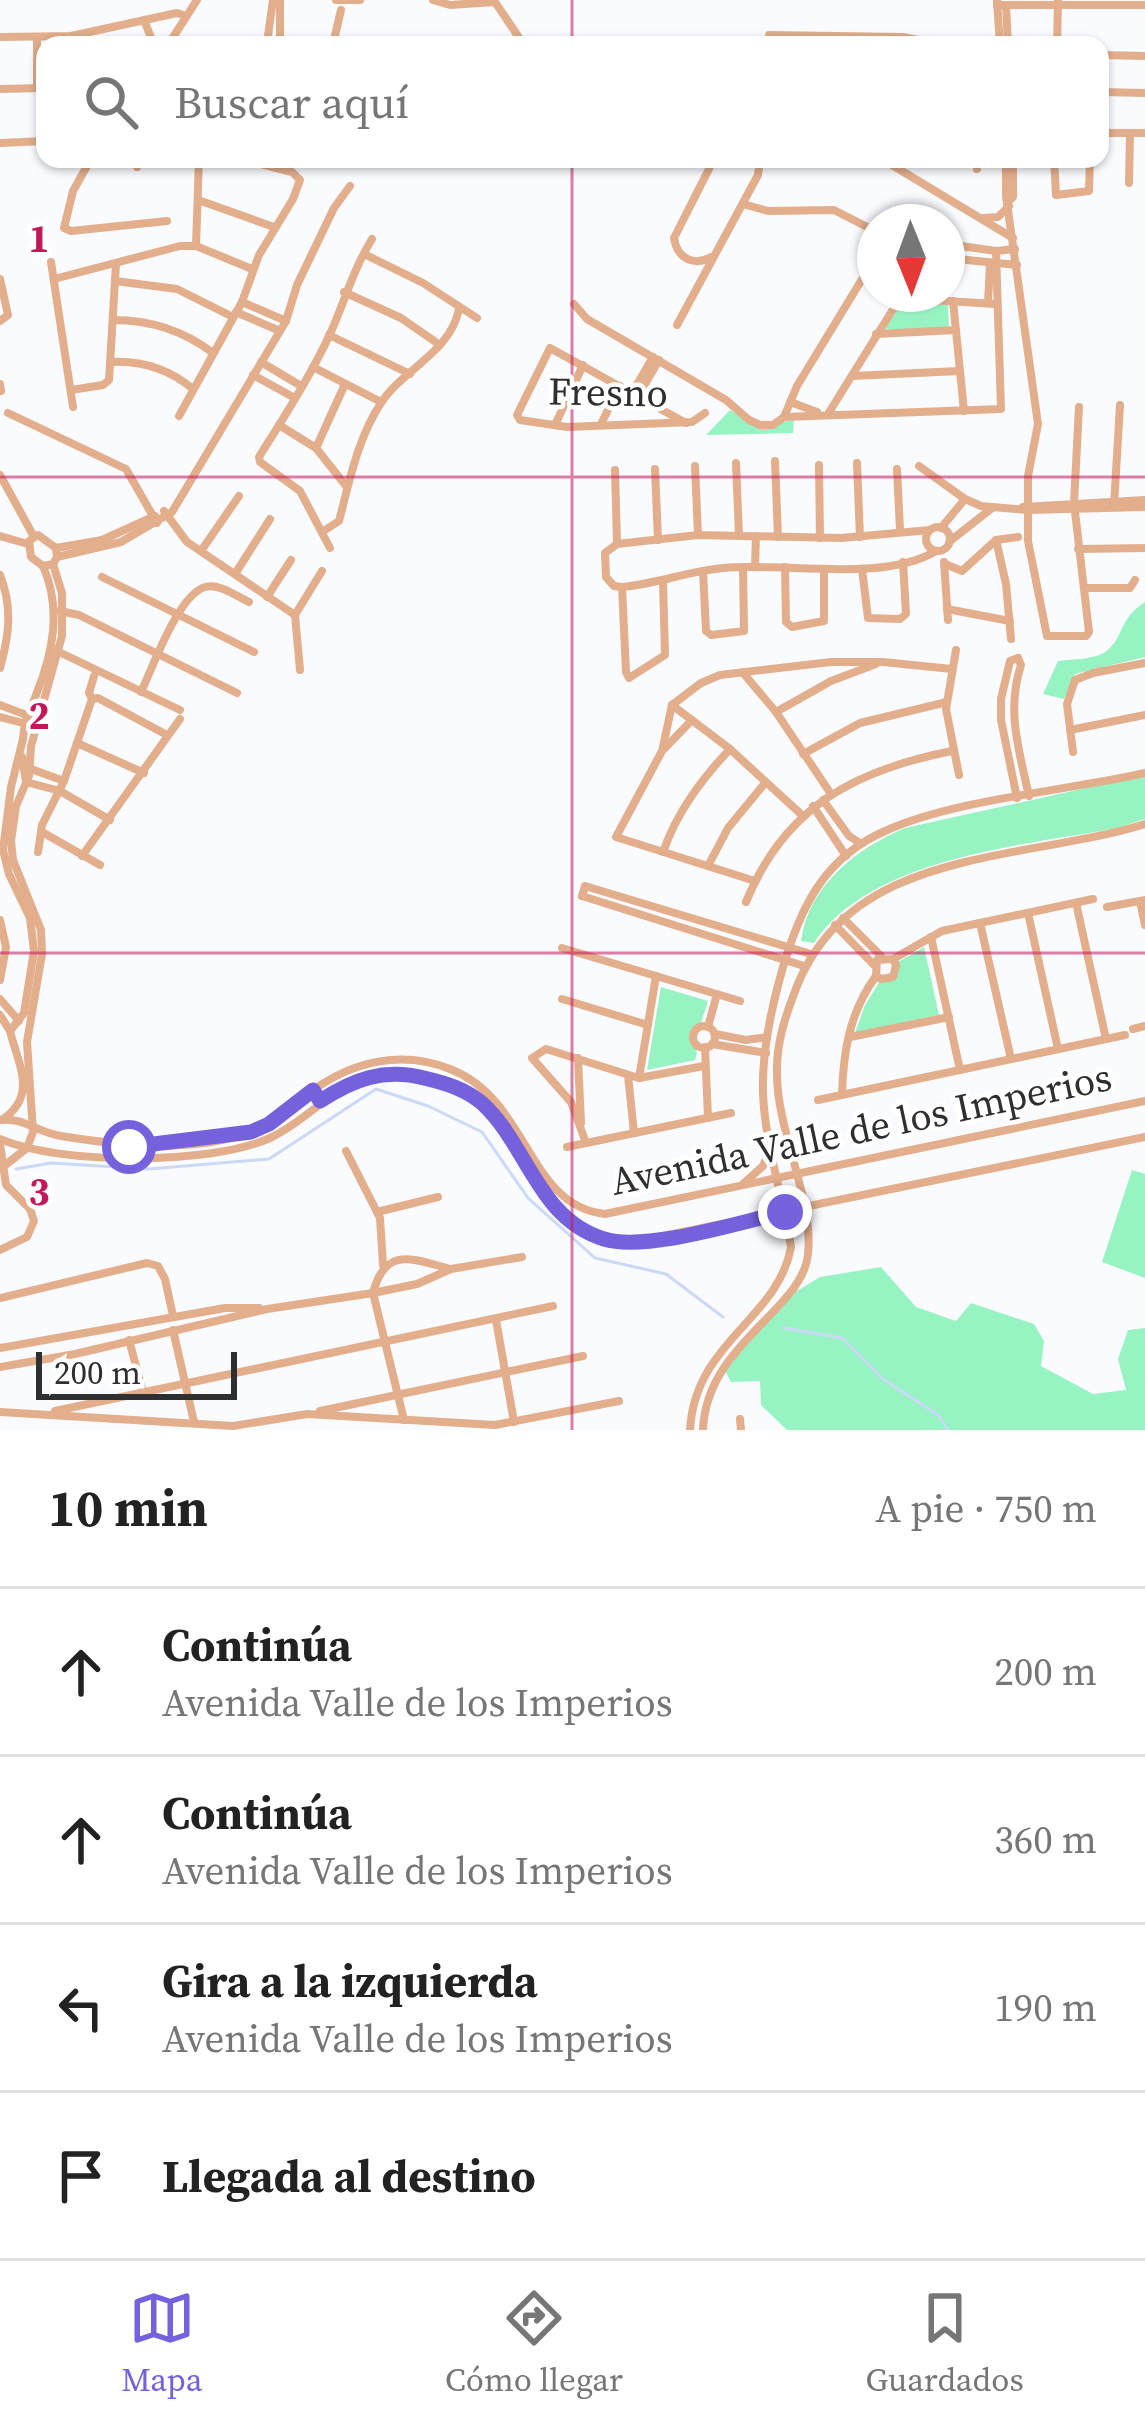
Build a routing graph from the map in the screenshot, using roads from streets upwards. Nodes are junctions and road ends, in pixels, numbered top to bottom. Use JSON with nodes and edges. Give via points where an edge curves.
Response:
{"nodes":[{"id":1,"x":197,"y":0,"type":"edge"},
{"id":2,"x":276,"y":0,"type":"edge"},
{"id":3,"x":336,"y":0,"type":"edge"},
{"id":4,"x":360,"y":0,"type":"edge"},
{"id":5,"x":433,"y":0,"type":"edge"},
{"id":6,"x":1002,"y":2,"type":"edge"},
{"id":7,"x":1058,"y":3,"type":"edge"},
{"id":8,"x":1145,"y":5,"type":"edge"},
{"id":9,"x":341,"y":10,"type":"dead end"},
{"id":10,"x":186,"y":16,"type":"junction"},
{"id":11,"x":144,"y":20,"type":"junction"},
{"id":12,"x":71,"y":36,"type":"edge"},
{"id":13,"x":150,"y":36,"type":"edge"},
{"id":14,"x":174,"y":36,"type":"edge"},
{"id":15,"x":264,"y":36,"type":"edge"},
{"id":16,"x":285,"y":36,"type":"edge"},
{"id":17,"x":335,"y":36,"type":"edge"},
{"id":18,"x":518,"y":36,"type":"edge"},
{"id":19,"x":770,"y":36,"type":"edge"},
{"id":20,"x":808,"y":36,"type":"edge"},
{"id":21,"x":1004,"y":36,"type":"edge"},
{"id":22,"x":1057,"y":36,"type":"edge"},
{"id":23,"x":0,"y":37,"type":"edge"},
{"id":24,"x":36,"y":37,"type":"edge"},
{"id":25,"x":1109,"y":55,"type":"edge"},
{"id":26,"x":1145,"y":56,"type":"edge"},
{"id":27,"x":36,"y":88,"type":"edge"},
{"id":28,"x":0,"y":89,"type":"edge"},
{"id":29,"x":1109,"y":92,"type":"edge"},
{"id":30,"x":1145,"y":93,"type":"edge"},
{"id":31,"x":1109,"y":133,"type":"edge"},
{"id":32,"x":1130,"y":133,"type":"junction"},
{"id":33,"x":1145,"y":133,"type":"edge"},
{"id":34,"x":36,"y":141,"type":"edge"},
{"id":35,"x":0,"y":142,"type":"edge"},
{"id":36,"x":86,"y":168,"type":"edge"},
{"id":37,"x":200,"y":168,"type":"edge"},
{"id":38,"x":273,"y":168,"type":"edge"},
{"id":39,"x":709,"y":168,"type":"edge"},
{"id":40,"x":759,"y":168,"type":"edge"},
{"id":41,"x":897,"y":168,"type":"edge"},
{"id":42,"x":1009,"y":168,"type":"edge"},
{"id":43,"x":1054,"y":168,"type":"edge"},
{"id":44,"x":1090,"y":168,"type":"edge"},
{"id":45,"x":1129,"y":183,"type":"dead end"},
{"id":46,"x":350,"y":185,"type":"dead end"},
{"id":47,"x":198,"y":200,"type":"junction"},
{"id":48,"x":1009,"y":203,"type":"junction"},
{"id":49,"x":743,"y":204,"type":"junction"},
{"id":50,"x":982,"y":218,"type":"junction"},
{"id":51,"x":167,"y":221,"type":"dead end"},
{"id":52,"x":857,"y":222,"type":"edge"},
{"id":53,"x":274,"y":227,"type":"junction"},
{"id":54,"x":372,"y":239,"type":"dead end"},
{"id":55,"x":1014,"y":244,"type":"junction"},
{"id":56,"x":196,"y":246,"type":"junction"},
{"id":57,"x":965,"y":247,"type":"edge"},
{"id":58,"x":993,"y":251,"type":"junction"},
{"id":59,"x":716,"y":252,"type":"junction"},
{"id":60,"x":363,"y":254,"type":"junction"},
{"id":61,"x":965,"y":260,"type":"edge"},
{"id":62,"x":52,"y":262,"type":"dead end"},
{"id":63,"x":116,"y":264,"type":"junction"},
{"id":64,"x":993,"y":264,"type":"junction"},
{"id":65,"x":1017,"y":265,"type":"junction"},
{"id":66,"x":252,"y":269,"type":"junction"},
{"id":67,"x":0,"y":279,"type":"edge"},
{"id":68,"x":54,"y":279,"type":"junction"},
{"id":69,"x":115,"y":281,"type":"junction"},
{"id":70,"x":857,"y":288,"type":"edge"},
{"id":71,"x":344,"y":292,"type":"junction"},
{"id":72,"x":242,"y":302,"type":"junction"},
{"id":73,"x":965,"y":302,"type":"edge"},
{"id":74,"x":992,"y":303,"type":"junction"},
{"id":75,"x":574,"y":304,"type":"dead end"},
{"id":76,"x":459,"y":308,"type":"junction"},
{"id":77,"x":890,"y":312,"type":"edge"},
{"id":78,"x":954,"y":312,"type":"edge"},
{"id":79,"x":235,"y":314,"type":"junction"},
{"id":80,"x":477,"y":318,"type":"dead end"},
{"id":81,"x":113,"y":320,"type":"junction"},
{"id":82,"x":0,"y":321,"type":"edge"},
{"id":83,"x":286,"y":322,"type":"junction"},
{"id":84,"x":677,"y":325,"type":"dead end"},
{"id":85,"x":956,"y":330,"type":"junction"},
{"id":86,"x":280,"y":332,"type":"junction"},
{"id":87,"x":875,"y":334,"type":"junction"},
{"id":88,"x":329,"y":335,"type":"junction"},
{"id":89,"x":440,"y":345,"type":"junction"},
{"id":90,"x":213,"y":353,"type":"junction"},
{"id":91,"x":656,"y":358,"type":"junction"},
{"id":92,"x":110,"y":362,"type":"junction"},
{"id":93,"x":261,"y":362,"type":"junction"},
{"id":94,"x":583,"y":365,"type":"junction"},
{"id":95,"x":314,"y":367,"type":"junction"},
{"id":96,"x":959,"y":371,"type":"junction"},
{"id":97,"x":410,"y":374,"type":"junction"},
{"id":98,"x":253,"y":375,"type":"junction"},
{"id":99,"x":852,"y":376,"type":"junction"},
{"id":100,"x":345,"y":384,"type":"junction"},
{"id":101,"x":301,"y":386,"type":"junction"},
{"id":102,"x":620,"y":386,"type":"junction"},
{"id":103,"x":194,"y":389,"type":"junction"},
{"id":104,"x":71,"y":390,"type":"junction"},
{"id":105,"x":635,"y":394,"type":"junction"},
{"id":106,"x":293,"y":397,"type":"junction"},
{"id":107,"x":381,"y":402,"type":"junction"},
{"id":108,"x":790,"y":402,"type":"junction"},
{"id":109,"x":1121,"y":405,"type":"dead end"},
{"id":110,"x":73,"y":407,"type":"dead end"},
{"id":111,"x":1077,"y":407,"type":"dead end"},
{"id":112,"x":964,"y":411,"type":"junction"},
{"id":113,"x":8,"y":413,"type":"dead end"},
{"id":114,"x":705,"y":413,"type":"dead end"},
{"id":115,"x":825,"y":415,"type":"junction"},
{"id":116,"x":179,"y":416,"type":"dead end"},
{"id":117,"x":784,"y":417,"type":"junction"},
{"id":118,"x":686,"y":423,"type":"junction"},
{"id":119,"x":279,"y":425,"type":"junction"},
{"id":120,"x":555,"y":425,"type":"junction"},
{"id":121,"x":600,"y":426,"type":"junction"},
{"id":122,"x":316,"y":448,"type":"junction"},
{"id":123,"x":775,"y":461,"type":"dead end"},
{"id":124,"x":736,"y":463,"type":"dead end"},
{"id":125,"x":856,"y":463,"type":"dead end"},
{"id":126,"x":819,"y":465,"type":"dead end"},
{"id":127,"x":695,"y":466,"type":"dead end"},
{"id":128,"x":919,"y":466,"type":"dead end"},
{"id":129,"x":655,"y":469,"type":"dead end"},
{"id":130,"x":897,"y":469,"type":"dead end"},
{"id":131,"x":614,"y":470,"type":"dead end"},
{"id":132,"x":0,"y":475,"type":"edge"},
{"id":133,"x":346,"y":486,"type":"junction"},
{"id":134,"x":239,"y":496,"type":"dead end"},
{"id":135,"x":965,"y":499,"type":"junction"},
{"id":136,"x":1145,"y":503,"type":"edge"},
{"id":137,"x":1114,"y":504,"type":"junction"},
{"id":138,"x":1074,"y":506,"type":"junction"},
{"id":139,"x":1026,"y":507,"type":"junction"},
{"id":140,"x":993,"y":508,"type":"junction"},
{"id":141,"x":161,"y":517,"type":"junction"},
{"id":142,"x":270,"y":519,"type":"dead end"},
{"id":143,"x":936,"y":529,"type":"junction"},
{"id":144,"x":900,"y":530,"type":"junction"},
{"id":145,"x":322,"y":532,"type":"junction"},
{"id":146,"x":698,"y":535,"type":"junction"},
{"id":147,"x":0,"y":536,"type":"edge"},
{"id":148,"x":739,"y":536,"type":"junction"},
{"id":149,"x":756,"y":536,"type":"junction"},
{"id":150,"x":778,"y":537,"type":"junction"},
{"id":151,"x":860,"y":537,"type":"junction"},
{"id":152,"x":1018,"y":537,"type":"dead end"},
{"id":153,"x":820,"y":538,"type":"junction"},
{"id":154,"x":31,"y":540,"type":"junction"},
{"id":155,"x":658,"y":540,"type":"junction"},
{"id":156,"x":996,"y":540,"type":"junction"},
{"id":157,"x":950,"y":541,"type":"junction"},
{"id":158,"x":617,"y":544,"type":"junction"},
{"id":159,"x":330,"y":548,"type":"dead end"},
{"id":160,"x":1145,"y":548,"type":"edge"},
{"id":161,"x":1078,"y":549,"type":"junction"},
{"id":162,"x":202,"y":551,"type":"junction"},
{"id":163,"x":938,"y":551,"type":"junction"},
{"id":164,"x":52,"y":559,"type":"junction"},
{"id":165,"x":292,"y":560,"type":"dead end"},
{"id":166,"x":903,"y":562,"type":"junction"},
{"id":167,"x":945,"y":564,"type":"junction"},
{"id":168,"x":755,"y":566,"type":"junction"},
{"id":169,"x":743,"y":567,"type":"junction"},
{"id":170,"x":785,"y":567,"type":"junction"},
{"id":171,"x":824,"y":569,"type":"junction"},
{"id":172,"x":862,"y":569,"type":"junction"},
{"id":173,"x":703,"y":571,"type":"junction"},
{"id":174,"x":322,"y":572,"type":"dead end"},
{"id":175,"x":235,"y":574,"type":"junction"},
{"id":176,"x":0,"y":575,"type":"edge"},
{"id":177,"x":102,"y":577,"type":"dead end"},
{"id":178,"x":1136,"y":580,"type":"dead end"},
{"id":179,"x":663,"y":582,"type":"junction"},
{"id":180,"x":622,"y":587,"type":"junction"},
{"id":181,"x":1086,"y":588,"type":"junction"},
{"id":182,"x":268,"y":597,"type":"junction"},
{"id":183,"x":249,"y":602,"type":"dead end"},
{"id":184,"x":59,"y":611,"type":"junction"},
{"id":185,"x":178,"y":615,"type":"junction"},
{"id":186,"x":295,"y":615,"type":"junction"},
{"id":187,"x":4,"y":621,"type":"edge"},
{"id":188,"x":1010,"y":621,"type":"junction"},
{"id":189,"x":1011,"y":639,"type":"dead end"},
{"id":190,"x":956,"y":650,"type":"dead end"},
{"id":191,"x":59,"y":652,"type":"junction"},
{"id":192,"x":254,"y":652,"type":"dead end"},
{"id":193,"x":159,"y":655,"type":"junction"},
{"id":194,"x":883,"y":662,"type":"junction"},
{"id":195,"x":1145,"y":663,"type":"edge"},
{"id":196,"x":0,"y":667,"type":"edge"},
{"id":197,"x":952,"y":669,"type":"junction"},
{"id":198,"x":300,"y":670,"type":"dead end"},
{"id":199,"x":743,"y":673,"type":"junction"},
{"id":200,"x":94,"y":676,"type":"dead end"},
{"id":201,"x":141,"y":692,"type":"junction"},
{"id":202,"x":237,"y":694,"type":"dead end"},
{"id":203,"x":92,"y":699,"type":"junction"},
{"id":204,"x":947,"y":702,"type":"junction"},
{"id":205,"x":672,"y":705,"type":"junction"},
{"id":206,"x":3,"y":712,"type":"edge"},
{"id":207,"x":776,"y":712,"type":"junction"},
{"id":208,"x":1145,"y":715,"type":"edge"},
{"id":209,"x":24,"y":719,"type":"junction"},
{"id":210,"x":692,"y":720,"type":"junction"},
{"id":211,"x":36,"y":727,"type":"junction"},
{"id":212,"x":1070,"y":730,"type":"junction"},
{"id":213,"x":167,"y":735,"type":"junction"},
{"id":214,"x":76,"y":743,"type":"junction"},
{"id":215,"x":730,"y":749,"type":"junction"},
{"id":216,"x":662,"y":751,"type":"junction"},
{"id":217,"x":952,"y":752,"type":"junction"},
{"id":218,"x":1073,"y":752,"type":"dead end"},
{"id":219,"x":21,"y":753,"type":"junction"},
{"id":220,"x":802,"y":754,"type":"junction"},
{"id":221,"x":31,"y":769,"type":"junction"},
{"id":222,"x":144,"y":773,"type":"junction"},
{"id":223,"x":1145,"y":773,"type":"edge"},
{"id":224,"x":959,"y":776,"type":"dead end"},
{"id":225,"x":43,"y":781,"type":"junction"},
{"id":226,"x":26,"y":782,"type":"junction"},
{"id":227,"x":765,"y":783,"type":"junction"},
{"id":228,"x":62,"y":786,"type":"junction"},
{"id":229,"x":1029,"y":796,"type":"junction"},
{"id":230,"x":827,"y":797,"type":"junction"},
{"id":231,"x":1017,"y":798,"type":"junction"},
{"id":232,"x":813,"y":806,"type":"junction"},
{"id":233,"x":803,"y":816,"type":"junction"},
{"id":234,"x":110,"y":820,"type":"junction"},
{"id":235,"x":1145,"y":824,"type":"edge"},
{"id":236,"x":41,"y":831,"type":"junction"},
{"id":237,"x":861,"y":843,"type":"junction"},
{"id":238,"x":38,"y":852,"type":"dead end"},
{"id":239,"x":663,"y":852,"type":"junction"},
{"id":240,"x":82,"y":856,"type":"junction"},
{"id":241,"x":846,"y":856,"type":"junction"},
{"id":242,"x":100,"y":866,"type":"dead end"},
{"id":243,"x":708,"y":866,"type":"junction"},
{"id":244,"x":755,"y":880,"type":"junction"},
{"id":245,"x":1094,"y":899,"type":"dead end"},
{"id":246,"x":1143,"y":901,"type":"edge"},
{"id":247,"x":746,"y":902,"type":"dead end"},
{"id":248,"x":1076,"y":903,"type":"junction"},
{"id":249,"x":1107,"y":908,"type":"dead end"},
{"id":250,"x":1028,"y":913,"type":"junction"},
{"id":251,"x":682,"y":915,"type":"junction"},
{"id":252,"x":839,"y":921,"type":"junction"},
{"id":253,"x":0,"y":922,"type":"edge"},
{"id":254,"x":980,"y":923,"type":"junction"},
{"id":255,"x":1145,"y":925,"type":"edge"},
{"id":256,"x":678,"y":926,"type":"junction"},
{"id":257,"x":854,"y":936,"type":"junction"},
{"id":258,"x":931,"y":937,"type":"junction"},
{"id":259,"x":775,"y":944,"type":"junction"},
{"id":260,"x":562,"y":948,"type":"dead end"},
{"id":261,"x":791,"y":948,"type":"junction"},
{"id":262,"x":811,"y":955,"type":"junction"},
{"id":263,"x":772,"y":956,"type":"junction"},
{"id":264,"x":887,"y":958,"type":"junction"},
{"id":265,"x":787,"y":961,"type":"junction"},
{"id":266,"x":874,"y":964,"type":"junction"},
{"id":267,"x":804,"y":966,"type":"junction"},
{"id":268,"x":656,"y":976,"type":"junction"},
{"id":269,"x":876,"y":976,"type":"junction"},
{"id":270,"x":0,"y":980,"type":"edge"},
{"id":271,"x":717,"y":994,"type":"junction"},
{"id":272,"x":0,"y":999,"type":"edge"},
{"id":273,"x":562,"y":999,"type":"dead end"},
{"id":274,"x":740,"y":1001,"type":"dead end"},
{"id":275,"x":26,"y":1006,"type":"junction"},
{"id":276,"x":10,"y":1010,"type":"junction"},
{"id":277,"x":0,"y":1015,"type":"edge"},
{"id":278,"x":949,"y":1018,"type":"junction"},
{"id":279,"x":19,"y":1021,"type":"junction"},
{"id":280,"x":648,"y":1024,"type":"junction"},
{"id":281,"x":1145,"y":1027,"type":"edge"},
{"id":282,"x":29,"y":1030,"type":"junction"},
{"id":283,"x":10,"y":1031,"type":"junction"},
{"id":284,"x":769,"y":1036,"type":"junction"},
{"id":285,"x":848,"y":1037,"type":"junction"},
{"id":286,"x":710,"y":1038,"type":"junction"},
{"id":287,"x":1106,"y":1039,"type":"junction"},
{"id":288,"x":27,"y":1042,"type":"junction"},
{"id":289,"x":13,"y":1043,"type":"junction"},
{"id":290,"x":745,"y":1045,"type":"junction"},
{"id":291,"x":1058,"y":1049,"type":"junction"},
{"id":292,"x":766,"y":1053,"type":"junction"},
{"id":293,"x":578,"y":1058,"type":"junction"},
{"id":294,"x":1011,"y":1059,"type":"junction"},
{"id":295,"x":704,"y":1066,"type":"junction"},
{"id":296,"x":960,"y":1070,"type":"junction"},
{"id":297,"x":628,"y":1076,"type":"junction"},
{"id":298,"x":639,"y":1078,"type":"junction"},
{"id":299,"x":776,"y":1078,"type":"junction"},
{"id":300,"x":763,"y":1079,"type":"junction"},
{"id":301,"x":313,"y":1090,"type":"junction"},
{"id":302,"x":842,"y":1095,"type":"junction"},
{"id":303,"x":818,"y":1100,"type":"dead end"},
{"id":304,"x":320,"y":1101,"type":"junction"},
{"id":305,"x":498,"y":1101,"type":"junction"},
{"id":306,"x":1145,"y":1102,"type":"edge"},
{"id":307,"x":488,"y":1109,"type":"junction"},
{"id":308,"x":731,"y":1114,"type":"dead end"},
{"id":309,"x":708,"y":1118,"type":"junction"},
{"id":310,"x":1,"y":1121,"type":"edge"},
{"id":311,"x":33,"y":1126,"type":"junction"},
{"id":312,"x":581,"y":1130,"type":"junction"},
{"id":313,"x":634,"y":1133,"type":"junction"},
{"id":314,"x":770,"y":1136,"type":"junction"},
{"id":315,"x":229,"y":1137,"type":"junction"},
{"id":316,"x":1145,"y":1137,"type":"edge"},
{"id":317,"x":0,"y":1142,"type":"edge"},
{"id":318,"x":586,"y":1143,"type":"junction"},
{"id":319,"x":27,"y":1148,"type":"junction"},
{"id":320,"x":568,"y":1148,"type":"dead end"},
{"id":321,"x":231,"y":1150,"type":"junction"},
{"id":322,"x":346,"y":1151,"type":"dead end"},
{"id":323,"x":4,"y":1166,"type":"junction"},
{"id":324,"x":795,"y":1174,"type":"junction"},
{"id":325,"x":778,"y":1178,"type":"junction"},
{"id":326,"x":739,"y":1186,"type":"junction"},
{"id":327,"x":438,"y":1197,"type":"dead end"},
{"id":328,"x":803,"y":1208,"type":"junction"},
{"id":329,"x":785,"y":1212,"type":"junction"},
{"id":330,"x":377,"y":1213,"type":"junction"},
{"id":331,"x":604,"y":1214,"type":"junction"},
{"id":332,"x":594,"y":1235,"type":"junction"},
{"id":333,"x":0,"y":1250,"type":"edge"},
{"id":334,"x":522,"y":1257,"type":"dead end"},
{"id":335,"x":383,"y":1266,"type":"junction"},
{"id":336,"x":451,"y":1269,"type":"junction"},
{"id":337,"x":373,"y":1293,"type":"junction"},
{"id":338,"x":0,"y":1298,"type":"edge"},
{"id":339,"x":553,"y":1306,"type":"dead end"},
{"id":340,"x":267,"y":1309,"type":"junction"},
{"id":341,"x":202,"y":1311,"type":"junction"},
{"id":342,"x":753,"y":1312,"type":"junction"},
{"id":343,"x":173,"y":1316,"type":"junction"},
{"id":344,"x":764,"y":1319,"type":"junction"},
{"id":345,"x":496,"y":1320,"type":"junction"},
{"id":346,"x":156,"y":1322,"type":"junction"},
{"id":347,"x":205,"y":1324,"type":"junction"},
{"id":348,"x":173,"y":1330,"type":"junction"},
{"id":349,"x":98,"y":1331,"type":"junction"},
{"id":350,"x":158,"y":1333,"type":"junction"},
{"id":351,"x":129,"y":1340,"type":"junction"},
{"id":352,"x":385,"y":1341,"type":"junction"},
{"id":353,"x":25,"y":1342,"type":"junction"},
{"id":354,"x":103,"y":1347,"type":"junction"},
{"id":355,"x":0,"y":1348,"type":"edge"},
{"id":356,"x":583,"y":1356,"type":"dead end"},
{"id":357,"x":30,"y":1359,"type":"junction"},
{"id":358,"x":0,"y":1367,"type":"edge"},
{"id":359,"x":505,"y":1372,"type":"junction"},
{"id":360,"x":186,"y":1383,"type":"junction"},
{"id":361,"x":143,"y":1392,"type":"junction"},
{"id":362,"x":398,"y":1395,"type":"junction"},
{"id":363,"x":619,"y":1401,"type":"dead end"},
{"id":364,"x":0,"y":1412,"type":"edge"},
{"id":365,"x":42,"y":1413,"type":"junction"},
{"id":366,"x":307,"y":1414,"type":"junction"},
{"id":367,"x":404,"y":1420,"type":"junction"},
{"id":368,"x":194,"y":1421,"type":"junction"},
{"id":369,"x":514,"y":1422,"type":"junction"},
{"id":370,"x":467,"y":1427,"type":"edge"},
{"id":371,"x":690,"y":1430,"type":"edge"},
{"id":372,"x":703,"y":1430,"type":"edge"}],
"edges":[{"from":1,"to":10,"type":"street"},
{"from":2,"to":15,"type":"street"},
{"from":2,"to":16,"type":"street"},
{"from":3,"to":4,"type":"street"},
{"from":5,"to":18,"type":"street","via":[[495,2]]},
{"from":6,"to":7,"type":"street"},
{"from":6,"to":21,"type":"street"},
{"from":7,"to":8,"type":"street"},
{"from":7,"to":22,"type":"street"},
{"from":9,"to":17,"type":"street"},
{"from":10,"to":11,"type":"street"},
{"from":10,"to":14,"type":"street"},
{"from":11,"to":12,"type":"street"},
{"from":11,"to":13,"type":"street"},
{"from":19,"to":20,"type":"street"},
{"from":23,"to":24,"type":"street"},
{"from":25,"to":26,"type":"street"},
{"from":27,"to":28,"type":"street"},
{"from":29,"to":30,"type":"street"},
{"from":31,"to":32,"type":"street"},
{"from":32,"to":33,"type":"street"},
{"from":32,"to":45,"type":"street"},
{"from":34,"to":35,"type":"street"},
{"from":36,"to":51,"type":"street","via":[[64,228]]},
{"from":37,"to":47,"type":"street"},
{"from":38,"to":53,"type":"street","via":[[298,175]]},
{"from":39,"to":59,"type":"street","via":[[674,238],[690,261]]},
{"from":40,"to":49,"type":"street"},
{"from":41,"to":50,"type":"street"},
{"from":42,"to":48,"type":"street"},
{"from":43,"to":44,"type":"street","via":[[1058,195],[1089,191]]},
{"from":46,"to":83,"type":"street"},
{"from":47,"to":53,"type":"street"},
{"from":47,"to":56,"type":"street"},
{"from":48,"to":50,"type":"street","via":[[998,218]]},
{"from":48,"to":55,"type":"street"},
{"from":49,"to":52,"type":"street","via":[[839,212]]},
{"from":49,"to":59,"type":"street"},
{"from":50,"to":55,"type":"street"},
{"from":53,"to":66,"type":"street"},
{"from":54,"to":60,"type":"street"},
{"from":55,"to":58,"type":"street"},
{"from":55,"to":65,"type":"street"},
{"from":56,"to":63,"type":"street"},
{"from":56,"to":66,"type":"street"},
{"from":57,"to":58,"type":"street"},
{"from":58,"to":64,"type":"street"},
{"from":59,"to":84,"type":"street"},
{"from":60,"to":71,"type":"street"},
{"from":60,"to":76,"type":"street"},
{"from":61,"to":64,"type":"street"},
{"from":62,"to":68,"type":"street"},
{"from":63,"to":68,"type":"street"},
{"from":63,"to":69,"type":"street"},
{"from":64,"to":65,"type":"street"},
{"from":64,"to":74,"type":"street"},
{"from":65,"to":139,"type":"street","via":[[1038,424]]},
{"from":66,"to":72,"type":"street"},
{"from":67,"to":82,"type":"street","via":[[8,315]]},
{"from":68,"to":104,"type":"street"},
{"from":69,"to":79,"type":"street","via":[[177,289]]},
{"from":69,"to":81,"type":"street"},
{"from":70,"to":108,"type":"street"},
{"from":71,"to":88,"type":"street"},
{"from":71,"to":89,"type":"street"},
{"from":72,"to":79,"type":"street"},
{"from":72,"to":83,"type":"street"},
{"from":73,"to":74,"type":"street"},
{"from":74,"to":112,"type":"street","via":[[1004,400],[997,410]]},
{"from":75,"to":91,"type":"street","via":[[587,320]]},
{"from":76,"to":80,"type":"street"},
{"from":76,"to":89,"type":"street"},
{"from":77,"to":87,"type":"street"},
{"from":78,"to":85,"type":"street"},
{"from":79,"to":86,"type":"street"},
{"from":79,"to":90,"type":"street"},
{"from":81,"to":90,"type":"street","via":[[159,325]]},
{"from":81,"to":92,"type":"street"},
{"from":83,"to":86,"type":"street"},
{"from":85,"to":87,"type":"street"},
{"from":85,"to":96,"type":"street"},
{"from":86,"to":93,"type":"street"},
{"from":87,"to":99,"type":"street"},
{"from":88,"to":95,"type":"street"},
{"from":88,"to":97,"type":"street"},
{"from":89,"to":97,"type":"street"},
{"from":90,"to":103,"type":"street"},
{"from":91,"to":105,"type":"street","name":"Fresno"},
{"from":91,"to":117,"type":"street","via":[[760,425]]},
{"from":92,"to":103,"type":"street","via":[[149,364]]},
{"from":92,"to":104,"type":"street","via":[[107,384]]},
{"from":93,"to":98,"type":"street"},
{"from":93,"to":101,"type":"street"},
{"from":94,"to":102,"type":"street"},
{"from":94,"to":120,"type":"street"},
{"from":94,"to":120,"type":"street","name":"Fresno","via":[[547,351],[517,415]]},
{"from":95,"to":100,"type":"street"},
{"from":95,"to":101,"type":"street"},
{"from":96,"to":99,"type":"street"},
{"from":96,"to":112,"type":"street"},
{"from":97,"to":107,"type":"street"},
{"from":98,"to":106,"type":"street"},
{"from":98,"to":141,"type":"street"},
{"from":99,"to":115,"type":"street"},
{"from":100,"to":107,"type":"street"},
{"from":100,"to":122,"type":"street"},
{"from":101,"to":106,"type":"street"},
{"from":102,"to":105,"type":"street"},
{"from":102,"to":121,"type":"street"},
{"from":103,"to":116,"type":"street"},
{"from":104,"to":110,"type":"street"},
{"from":105,"to":118,"type":"street"},
{"from":106,"to":119,"type":"street"},
{"from":107,"to":133,"type":"street"},
{"from":108,"to":115,"type":"street"},
{"from":108,"to":117,"type":"street"},
{"from":109,"to":137,"type":"street"},
{"from":111,"to":138,"type":"street"},
{"from":112,"to":115,"type":"street"},
{"from":113,"to":141,"type":"street","via":[[127,469]]},
{"from":114,"to":118,"type":"street","name":"Fresno"},
{"from":115,"to":117,"type":"street"},
{"from":118,"to":121,"type":"street","name":"Fresno"},
{"from":119,"to":122,"type":"street"},
{"from":119,"to":145,"type":"street","via":[[260,462],[300,491]]},
{"from":120,"to":121,"type":"street","name":"Fresno"},
{"from":122,"to":133,"type":"street"},
{"from":123,"to":150,"type":"street"},
{"from":124,"to":148,"type":"street"},
{"from":125,"to":151,"type":"street"},
{"from":126,"to":153,"type":"street"},
{"from":127,"to":146,"type":"street"},
{"from":128,"to":135,"type":"street"},
{"from":129,"to":155,"type":"street"},
{"from":130,"to":144,"type":"street"},
{"from":131,"to":158,"type":"street"},
{"from":132,"to":154,"type":"street"},
{"from":133,"to":145,"type":"street","via":[[339,521]]},
{"from":134,"to":162,"type":"street"},
{"from":135,"to":140,"type":"street"},
{"from":135,"to":143,"type":"street"},
{"from":136,"to":137,"type":"street"},
{"from":137,"to":138,"type":"street"},
{"from":138,"to":139,"type":"street"},
{"from":138,"to":161,"type":"street"},
{"from":139,"to":140,"type":"street"},
{"from":139,"to":181,"type":"street","via":[[1045,635],[1088,634]]},
{"from":140,"to":157,"type":"street"},
{"from":141,"to":162,"type":"street"},
{"from":141,"to":164,"type":"street"},
{"from":142,"to":175,"type":"street"},
{"from":143,"to":144,"type":"street"},
{"from":143,"to":157,"type":"street"},
{"from":143,"to":163,"type":"street","via":[[926,544]]},
{"from":144,"to":151,"type":"street"},
{"from":145,"to":159,"type":"street"},
{"from":146,"to":148,"type":"street"},
{"from":146,"to":155,"type":"street"},
{"from":147,"to":154,"type":"street"},
{"from":148,"to":149,"type":"street"},
{"from":149,"to":150,"type":"street"},
{"from":149,"to":168,"type":"street"},
{"from":150,"to":153,"type":"street"},
{"from":151,"to":153,"type":"street"},
{"from":152,"to":156,"type":"street"},
{"from":154,"to":164,"type":"street"},
{"from":154,"to":164,"type":"street","via":[[31,557]]},
{"from":155,"to":158,"type":"street"},
{"from":156,"to":167,"type":"street","via":[[962,571]]},
{"from":156,"to":188,"type":"street"},
{"from":157,"to":163,"type":"street"},
{"from":158,"to":180,"type":"street","via":[[605,553],[606,578]]},
{"from":160,"to":161,"type":"street"},
{"from":161,"to":181,"type":"street"},
{"from":162,"to":175,"type":"street"},
{"from":163,"to":166,"type":"street"},
{"from":163,"to":167,"type":"street"},
{"from":164,"to":184,"type":"street"},
{"from":165,"to":182,"type":"street"},
{"from":166,"to":172,"type":"street"},
{"from":166,"to":172,"type":"street","via":[[900,619],[868,618]]},
{"from":167,"to":188,"type":"street","via":[[947,615]]},
{"from":168,"to":169,"type":"street"},
{"from":168,"to":170,"type":"street"},
{"from":169,"to":173,"type":"street"},
{"from":169,"to":173,"type":"street","via":[[740,633],[707,635]]},
{"from":170,"to":171,"type":"street"},
{"from":170,"to":171,"type":"street","via":[[792,627],[824,621]]},
{"from":171,"to":172,"type":"street"},
{"from":173,"to":179,"type":"street"},
{"from":174,"to":186,"type":"street"},
{"from":175,"to":182,"type":"street"},
{"from":176,"to":187,"type":"street"},
{"from":177,"to":185,"type":"street"},
{"from":178,"to":181,"type":"street"},
{"from":179,"to":180,"type":"street"},
{"from":179,"to":180,"type":"street","via":[[665,655],[629,678]]},
{"from":182,"to":186,"type":"street"},
{"from":183,"to":185,"type":"street","via":[[209,586]]},
{"from":184,"to":191,"type":"street"},
{"from":184,"to":193,"type":"street"},
{"from":184,"to":209,"type":"street"},
{"from":185,"to":192,"type":"street"},
{"from":185,"to":193,"type":"street"},
{"from":186,"to":198,"type":"street"},
{"from":187,"to":196,"type":"street"},
{"from":188,"to":189,"type":"street"},
{"from":190,"to":197,"type":"street"},
{"from":191,"to":201,"type":"street"},
{"from":191,"to":211,"type":"street"},
{"from":193,"to":201,"type":"street"},
{"from":193,"to":202,"type":"street"},
{"from":194,"to":197,"type":"street"},
{"from":194,"to":199,"type":"street"},
{"from":194,"to":207,"type":"street"},
{"from":195,"to":212,"type":"street","via":[[1076,680],[1067,704]]},
{"from":197,"to":204,"type":"street"},
{"from":199,"to":205,"type":"street","via":[[701,683]]},
{"from":199,"to":207,"type":"street"},
{"from":200,"to":203,"type":"street"},
{"from":201,"to":213,"type":"street","via":[[180,715]]},
{"from":203,"to":213,"type":"street"},
{"from":203,"to":214,"type":"street"},
{"from":204,"to":217,"type":"street"},
{"from":204,"to":220,"type":"street","via":[[860,722]]},
{"from":205,"to":210,"type":"street"},
{"from":205,"to":216,"type":"street"},
{"from":206,"to":209,"type":"street"},
{"from":207,"to":220,"type":"street"},
{"from":208,"to":212,"type":"street"},
{"from":209,"to":211,"type":"street"},
{"from":209,"to":219,"type":"street"},
{"from":210,"to":215,"type":"street"},
{"from":210,"to":216,"type":"street"},
{"from":211,"to":221,"type":"street"},
{"from":212,"to":218,"type":"street"},
{"from":213,"to":222,"type":"street"},
{"from":214,"to":222,"type":"street"},
{"from":214,"to":228,"type":"street"},
{"from":215,"to":227,"type":"street"},
{"from":215,"to":239,"type":"street","via":[[683,808]]},
{"from":216,"to":239,"type":"street","via":[[616,837]]},
{"from":217,"to":224,"type":"street"},
{"from":217,"to":230,"type":"street","via":[[876,770]]},
{"from":219,"to":226,"type":"street"},
{"from":219,"to":275,"type":"street","via":[[3,836],[33,931]]},
{"from":220,"to":230,"type":"street"},
{"from":221,"to":225,"type":"street"},
{"from":221,"to":226,"type":"street"},
{"from":222,"to":234,"type":"street"},
{"from":223,"to":229,"type":"street"},
{"from":225,"to":226,"type":"street"},
{"from":225,"to":228,"type":"street"},
{"from":226,"to":282,"type":"street","via":[[11,849],[41,929]]},
{"from":227,"to":233,"type":"street"},
{"from":227,"to":243,"type":"street"},
{"from":228,"to":234,"type":"street"},
{"from":228,"to":236,"type":"street"},
{"from":229,"to":231,"type":"street"},
{"from":229,"to":231,"type":"street","via":[[1013,724],[1021,665],[1013,658],[1001,711]]},
{"from":230,"to":232,"type":"street"},
{"from":230,"to":237,"type":"street"},
{"from":231,"to":237,"type":"street","via":[[916,819]]},
{"from":232,"to":233,"type":"street"},
{"from":232,"to":241,"type":"street"},
{"from":233,"to":244,"type":"street"},
{"from":234,"to":240,"type":"street"},
{"from":235,"to":252,"type":"street","via":[[900,880]]},
{"from":236,"to":238,"type":"street"},
{"from":236,"to":240,"type":"street"},
{"from":237,"to":241,"type":"street"},
{"from":239,"to":243,"type":"street"},
{"from":240,"to":242,"type":"street"},
{"from":241,"to":261,"type":"street","via":[[819,884]]},
{"from":243,"to":244,"type":"street"},
{"from":244,"to":247,"type":"street"},
{"from":245,"to":248,"type":"street"},
{"from":246,"to":249,"type":"street"},
{"from":246,"to":255,"type":"street"},
{"from":248,"to":250,"type":"street"},
{"from":248,"to":287,"type":"street"},
{"from":250,"to":254,"type":"street"},
{"from":250,"to":291,"type":"street"},
{"from":251,"to":256,"type":"street"},
{"from":251,"to":256,"type":"street","via":[[585,886],[582,896]]},
{"from":251,"to":259,"type":"street"},
{"from":252,"to":257,"type":"street"},
{"from":252,"to":262,"type":"street"},
{"from":253,"to":270,"type":"street"},
{"from":254,"to":258,"type":"street"},
{"from":254,"to":294,"type":"street"},
{"from":256,"to":263,"type":"street"},
{"from":257,"to":264,"type":"street"},
{"from":257,"to":266,"type":"street"},
{"from":258,"to":264,"type":"street"},
{"from":258,"to":278,"type":"street"},
{"from":259,"to":261,"type":"street"},
{"from":259,"to":263,"type":"street"},
{"from":260,"to":268,"type":"street"},
{"from":261,"to":262,"type":"street"},
{"from":261,"to":265,"type":"street"},
{"from":262,"to":267,"type":"street"},
{"from":263,"to":265,"type":"street"},
{"from":264,"to":266,"type":"street"},
{"from":264,"to":269,"type":"street","via":[[893,976]]},
{"from":265,"to":267,"type":"street"},
{"from":265,"to":284,"type":"street"},
{"from":266,"to":269,"type":"street"},
{"from":267,"to":299,"type":"street"},
{"from":268,"to":271,"type":"street"},
{"from":268,"to":280,"type":"street"},
{"from":269,"to":285,"type":"street"},
{"from":271,"to":274,"type":"street"},
{"from":271,"to":286,"type":"street"},
{"from":272,"to":276,"type":"street"},
{"from":273,"to":280,"type":"street"},
{"from":275,"to":276,"type":"street"},
{"from":275,"to":279,"type":"street"},
{"from":276,"to":277,"type":"street"},
{"from":276,"to":279,"type":"street"},
{"from":277,"to":283,"type":"street"},
{"from":278,"to":285,"type":"street"},
{"from":278,"to":296,"type":"street"},
{"from":279,"to":282,"type":"street"},
{"from":279,"to":283,"type":"street"},
{"from":280,"to":298,"type":"street"},
{"from":281,"to":287,"type":"street"},
{"from":282,"to":288,"type":"street"},
{"from":283,"to":289,"type":"street"},
{"from":284,"to":290,"type":"street"},
{"from":284,"to":292,"type":"street"},
{"from":285,"to":302,"type":"street"},
{"from":286,"to":290,"type":"street"},
{"from":286,"to":295,"type":"street"},
{"from":287,"to":291,"type":"street"},
{"from":288,"to":289,"type":"street"},
{"from":288,"to":311,"type":"street"},
{"from":289,"to":310,"type":"street","via":[[24,1088]]},
{"from":290,"to":292,"type":"street"},
{"from":291,"to":294,"type":"street"},
{"from":292,"to":300,"type":"street"},
{"from":293,"to":297,"type":"street"},
{"from":293,"to":312,"type":"street"},
{"from":293,"to":312,"type":"street","via":[[546,1049],[532,1058],[571,1102]]},
{"from":294,"to":296,"type":"street"},
{"from":295,"to":298,"type":"street"},
{"from":295,"to":309,"type":"street"},
{"from":296,"to":302,"type":"street"},
{"from":297,"to":298,"type":"street"},
{"from":297,"to":313,"type":"street"},
{"from":299,"to":300,"type":"street"},
{"from":299,"to":324,"type":"street"},
{"from":300,"to":314,"type":"street"},
{"from":301,"to":304,"type":"street"},
{"from":301,"to":305,"type":"street","name":"Avenida Valle de los Imperios","via":[[368,1062],[409,1060],[464,1075]]},
{"from":301,"to":315,"type":"street","name":"Avenida Valle de los Imperios","via":[[269,1124]]},
{"from":302,"to":303,"type":"street"},
{"from":304,"to":307,"type":"street","via":[[350,1083],[392,1074],[459,1088]]},
{"from":304,"to":321,"type":"street","via":[[276,1135]]},
{"from":305,"to":307,"type":"street"},
{"from":305,"to":331,"type":"street","name":"Avenida Valle de los Imperios","via":[[565,1200]]},
{"from":306,"to":324,"type":"street","name":"Avenida Valle de los Imperios"},
{"from":307,"to":332,"type":"street","name":"Avenida Valle de los Imperios","via":[[548,1199]]},
{"from":308,"to":309,"type":"street"},
{"from":309,"to":313,"type":"street"},
{"from":310,"to":311,"type":"street","name":"Avenida Valle de los Imperios"},
{"from":311,"to":315,"type":"street","name":"Avenida Valle de los Imperios","via":[[129,1147]]},
{"from":311,"to":319,"type":"street"},
{"from":312,"to":318,"type":"street"},
{"from":313,"to":318,"type":"street"},
{"from":314,"to":325,"type":"street"},
{"from":314,"to":326,"type":"street","via":[[763,1166]]},
{"from":315,"to":321,"type":"street"},
{"from":316,"to":328,"type":"street","name":"Avenida Valle de los Imperios"},
{"from":317,"to":319,"type":"street"},
{"from":317,"to":323,"type":"street"},
{"from":318,"to":320,"type":"street"},
{"from":319,"to":321,"type":"street","via":[[147,1159]]},
{"from":319,"to":323,"type":"street"},
{"from":322,"to":330,"type":"street"},
{"from":323,"to":333,"type":"street","via":[[6,1185],[29,1209],[33,1227]]},
{"from":324,"to":325,"type":"street","name":"Avenida Valle de los Imperios"},
{"from":324,"to":328,"type":"street"},
{"from":325,"to":326,"type":"street","name":"Avenida Valle de los Imperios"},
{"from":325,"to":329,"type":"street"},
{"from":326,"to":331,"type":"street","name":"Avenida Valle de los Imperios"},
{"from":327,"to":330,"type":"street"},
{"from":328,"to":329,"type":"street","name":"Avenida Valle de los Imperios"},
{"from":328,"to":344,"type":"street","via":[[805,1270]]},
{"from":329,"to":332,"type":"street","name":"Avenida Valle de los Imperios","via":[[644,1242]]},
{"from":329,"to":342,"type":"street","via":[[787,1270]]},
{"from":330,"to":335,"type":"street"},
{"from":331,"to":332,"type":"street","via":[[591,1219]]},
{"from":334,"to":336,"type":"street"},
{"from":335,"to":336,"type":"street","via":[[408,1258]]},
{"from":335,"to":337,"type":"street"},
{"from":336,"to":337,"type":"street"},
{"from":337,"to":340,"type":"street"},
{"from":337,"to":352,"type":"street"},
{"from":338,"to":343,"type":"street","via":[[147,1263],[165,1279]]},
{"from":339,"to":345,"type":"street"},
{"from":340,"to":341,"type":"street"},
{"from":340,"to":347,"type":"street"},
{"from":341,"to":343,"type":"street"},
{"from":341,"to":347,"type":"street"},
{"from":342,"to":344,"type":"street"},
{"from":342,"to":371,"type":"street","via":[[705,1372]]},
{"from":343,"to":346,"type":"street"},
{"from":344,"to":372,"type":"street","via":[[714,1382]]},
{"from":345,"to":352,"type":"street"},
{"from":345,"to":359,"type":"street"},
{"from":346,"to":349,"type":"street"},
{"from":346,"to":350,"type":"street"},
{"from":347,"to":348,"type":"street"},
{"from":348,"to":350,"type":"street"},
{"from":348,"to":360,"type":"street"},
{"from":349,"to":353,"type":"street"},
{"from":349,"to":354,"type":"street"},
{"from":350,"to":351,"type":"street"},
{"from":351,"to":354,"type":"street"},
{"from":351,"to":361,"type":"street"},
{"from":352,"to":360,"type":"street"},
{"from":352,"to":362,"type":"street"},
{"from":353,"to":355,"type":"street"},
{"from":353,"to":357,"type":"street"},
{"from":354,"to":357,"type":"street"},
{"from":356,"to":359,"type":"street"},
{"from":357,"to":358,"type":"street"},
{"from":359,"to":362,"type":"street"},
{"from":359,"to":369,"type":"street"},
{"from":360,"to":361,"type":"street"},
{"from":360,"to":368,"type":"street"},
{"from":361,"to":365,"type":"street"},
{"from":362,"to":366,"type":"street"},
{"from":362,"to":367,"type":"street"},
{"from":363,"to":369,"type":"street"},
{"from":364,"to":365,"type":"street"},
{"from":365,"to":368,"type":"street"},
{"from":366,"to":367,"type":"street"},
{"from":366,"to":368,"type":"street","via":[[233,1426]]},
{"from":367,"to":370,"type":"street"},
{"from":369,"to":370,"type":"street"}]}
